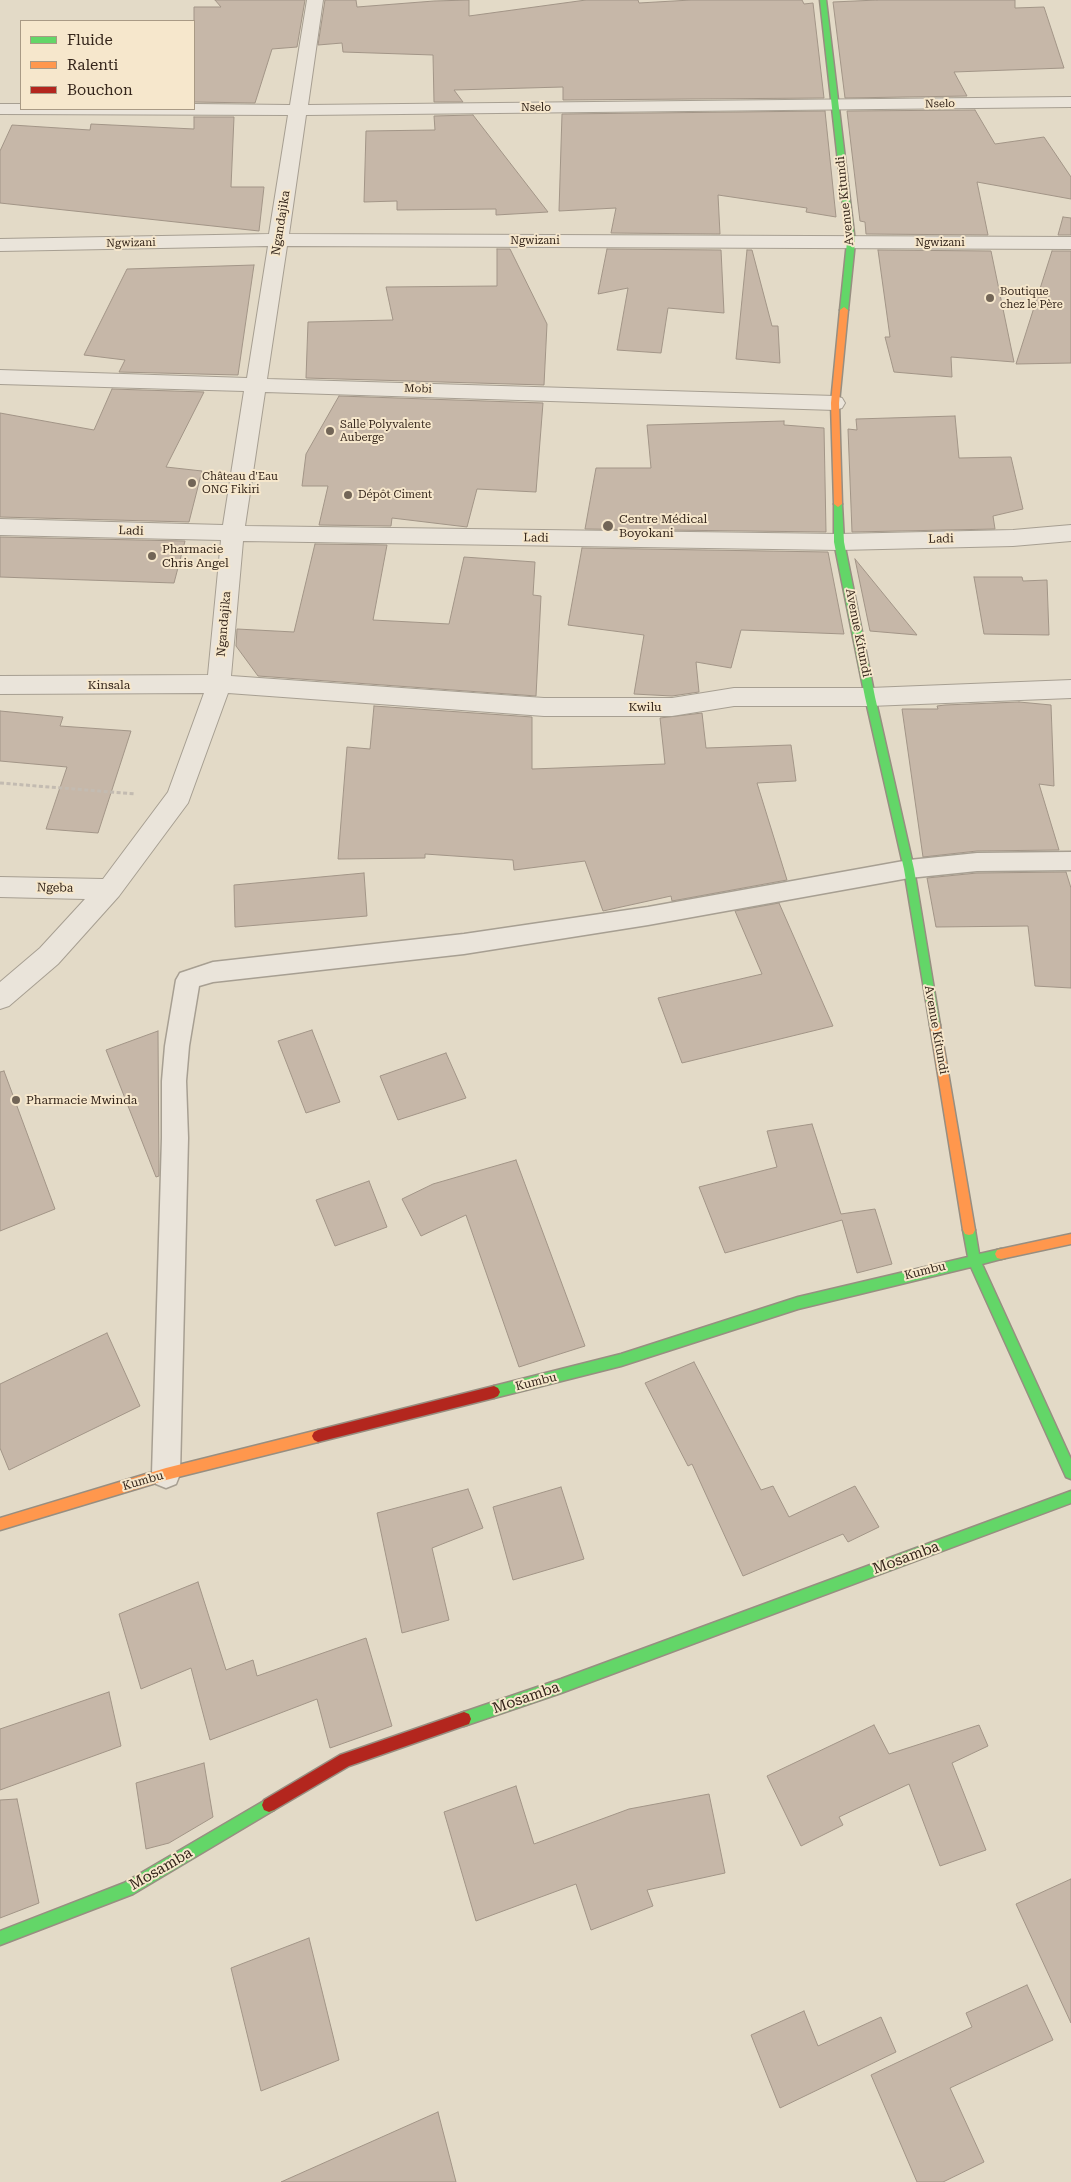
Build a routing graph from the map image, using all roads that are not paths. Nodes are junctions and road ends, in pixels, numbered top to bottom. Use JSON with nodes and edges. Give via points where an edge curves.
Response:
{"nodes":[{"id":1,"x":315,"y":0,"type":"edge"},
{"id":2,"x":823,"y":0,"type":"edge"},
{"id":3,"x":1071,"y":102,"type":"edge"},
{"id":4,"x":834,"y":106,"type":"junction"},
{"id":5,"x":0,"y":109,"type":"edge"},
{"id":6,"x":20,"y":109,"type":"edge"},
{"id":7,"x":195,"y":110,"type":"edge"},
{"id":8,"x":299,"y":110,"type":"junction"},
{"id":9,"x":278,"y":240,"type":"junction"},
{"id":10,"x":851,"y":242,"type":"junction"},
{"id":11,"x":1071,"y":243,"type":"edge"},
{"id":12,"x":0,"y":245,"type":"edge"},
{"id":13,"x":0,"y":376,"type":"edge"},
{"id":14,"x":256,"y":384,"type":"junction"},
{"id":15,"x":835,"y":403,"type":"junction"},
{"id":16,"x":0,"y":527,"type":"edge"},
{"id":17,"x":1071,"y":533,"type":"edge"},
{"id":18,"x":233,"y":534,"type":"junction"},
{"id":19,"x":840,"y":542,"type":"junction"},
{"id":20,"x":218,"y":684,"type":"junction"},
{"id":21,"x":0,"y":685,"type":"edge"},
{"id":22,"x":1071,"y":689,"type":"edge"},
{"id":23,"x":870,"y":697,"type":"junction"},
{"id":24,"x":1071,"y":861,"type":"edge"},
{"id":25,"x":909,"y":869,"type":"junction"},
{"id":26,"x":0,"y":887,"type":"edge"},
{"id":27,"x":110,"y":889,"type":"junction"},
{"id":28,"x":0,"y":998,"type":"edge"},
{"id":29,"x":1071,"y":1239,"type":"edge"},
{"id":30,"x":974,"y":1259,"type":"junction"},
{"id":31,"x":1071,"y":1473,"type":"edge"},
{"id":32,"x":166,"y":1474,"type":"junction"},
{"id":33,"x":1071,"y":1497,"type":"edge"},
{"id":34,"x":0,"y":1524,"type":"edge"},
{"id":35,"x":0,"y":1938,"type":"edge"}],
"edges":[{"from":1,"to":8,"type":"street","name":"Ngandajika"},
{"from":2,"to":4,"type":"street","name":"Avenue Kitundi"},
{"from":3,"to":4,"type":"street","name":"Nselo"},
{"from":4,"to":8,"type":"street","name":"Nselo"},
{"from":4,"to":10,"type":"street","name":"Avenue Kitundi"},
{"from":5,"to":6,"type":"street","name":"Nselo"},
{"from":7,"to":8,"type":"street","name":"Nselo"},
{"from":8,"to":9,"type":"street","name":"Ngandajika"},
{"from":9,"to":10,"type":"street","name":"Ngwizani"},
{"from":9,"to":12,"type":"street","name":"Ngwizani"},
{"from":9,"to":14,"type":"street","name":"Ngandajika"},
{"from":10,"to":11,"type":"street","name":"Ngwizani"},
{"from":10,"to":15,"type":"street","name":"Avenue Kitundi"},
{"from":13,"to":14,"type":"street","name":"Mobi"},
{"from":14,"to":15,"type":"street","name":"Mobi"},
{"from":14,"to":18,"type":"street","name":"Ngandajika"},
{"from":15,"to":19,"type":"street","name":"Avenue Kitundi"},
{"from":16,"to":18,"type":"street","name":"Ladi"},
{"from":17,"to":19,"type":"street","name":"Ladi","via":[[1013,538]]},
{"from":18,"to":19,"type":"street","name":"Ladi"},
{"from":18,"to":20,"type":"street","name":"Ngandajika"},
{"from":19,"to":23,"type":"street","name":"Avenue Kitundi"},
{"from":20,"to":21,"type":"street","name":"Kinsala"},
{"from":20,"to":23,"type":"street","name":"Kwilu","via":[[544,707],[672,706],[734,697]]},
{"from":20,"to":27,"type":"street","name":"Ngandajika","via":[[179,796]]},
{"from":22,"to":23,"type":"street","name":"Kwilu"},
{"from":23,"to":25,"type":"street","name":"Avenue Kitundi"},
{"from":24,"to":25,"type":"lane","via":[[977,862]]},
{"from":25,"to":30,"type":"street","name":"Avenue Kitundi"},
{"from":25,"to":32,"type":"lane","via":[[648,916],[464,944],[213,972],[188,980],[174,1081]]},
{"from":26,"to":27,"type":"street","name":"Ngeba"},
{"from":27,"to":28,"type":"street","name":"Ngandajika","via":[[49,956]]},
{"from":29,"to":30,"type":"street","name":"Kumbu"},
{"from":30,"to":31,"type":"street","name":"Avenue Kitundi"},
{"from":30,"to":32,"type":"street","name":"Kumbu","via":[[798,1303],[621,1360]]},
{"from":32,"to":34,"type":"street","name":"Kumbu"},
{"from":33,"to":35,"type":"street","name":"Mosamba","via":[[570,1682],[345,1760],[128,1889]]}]}
